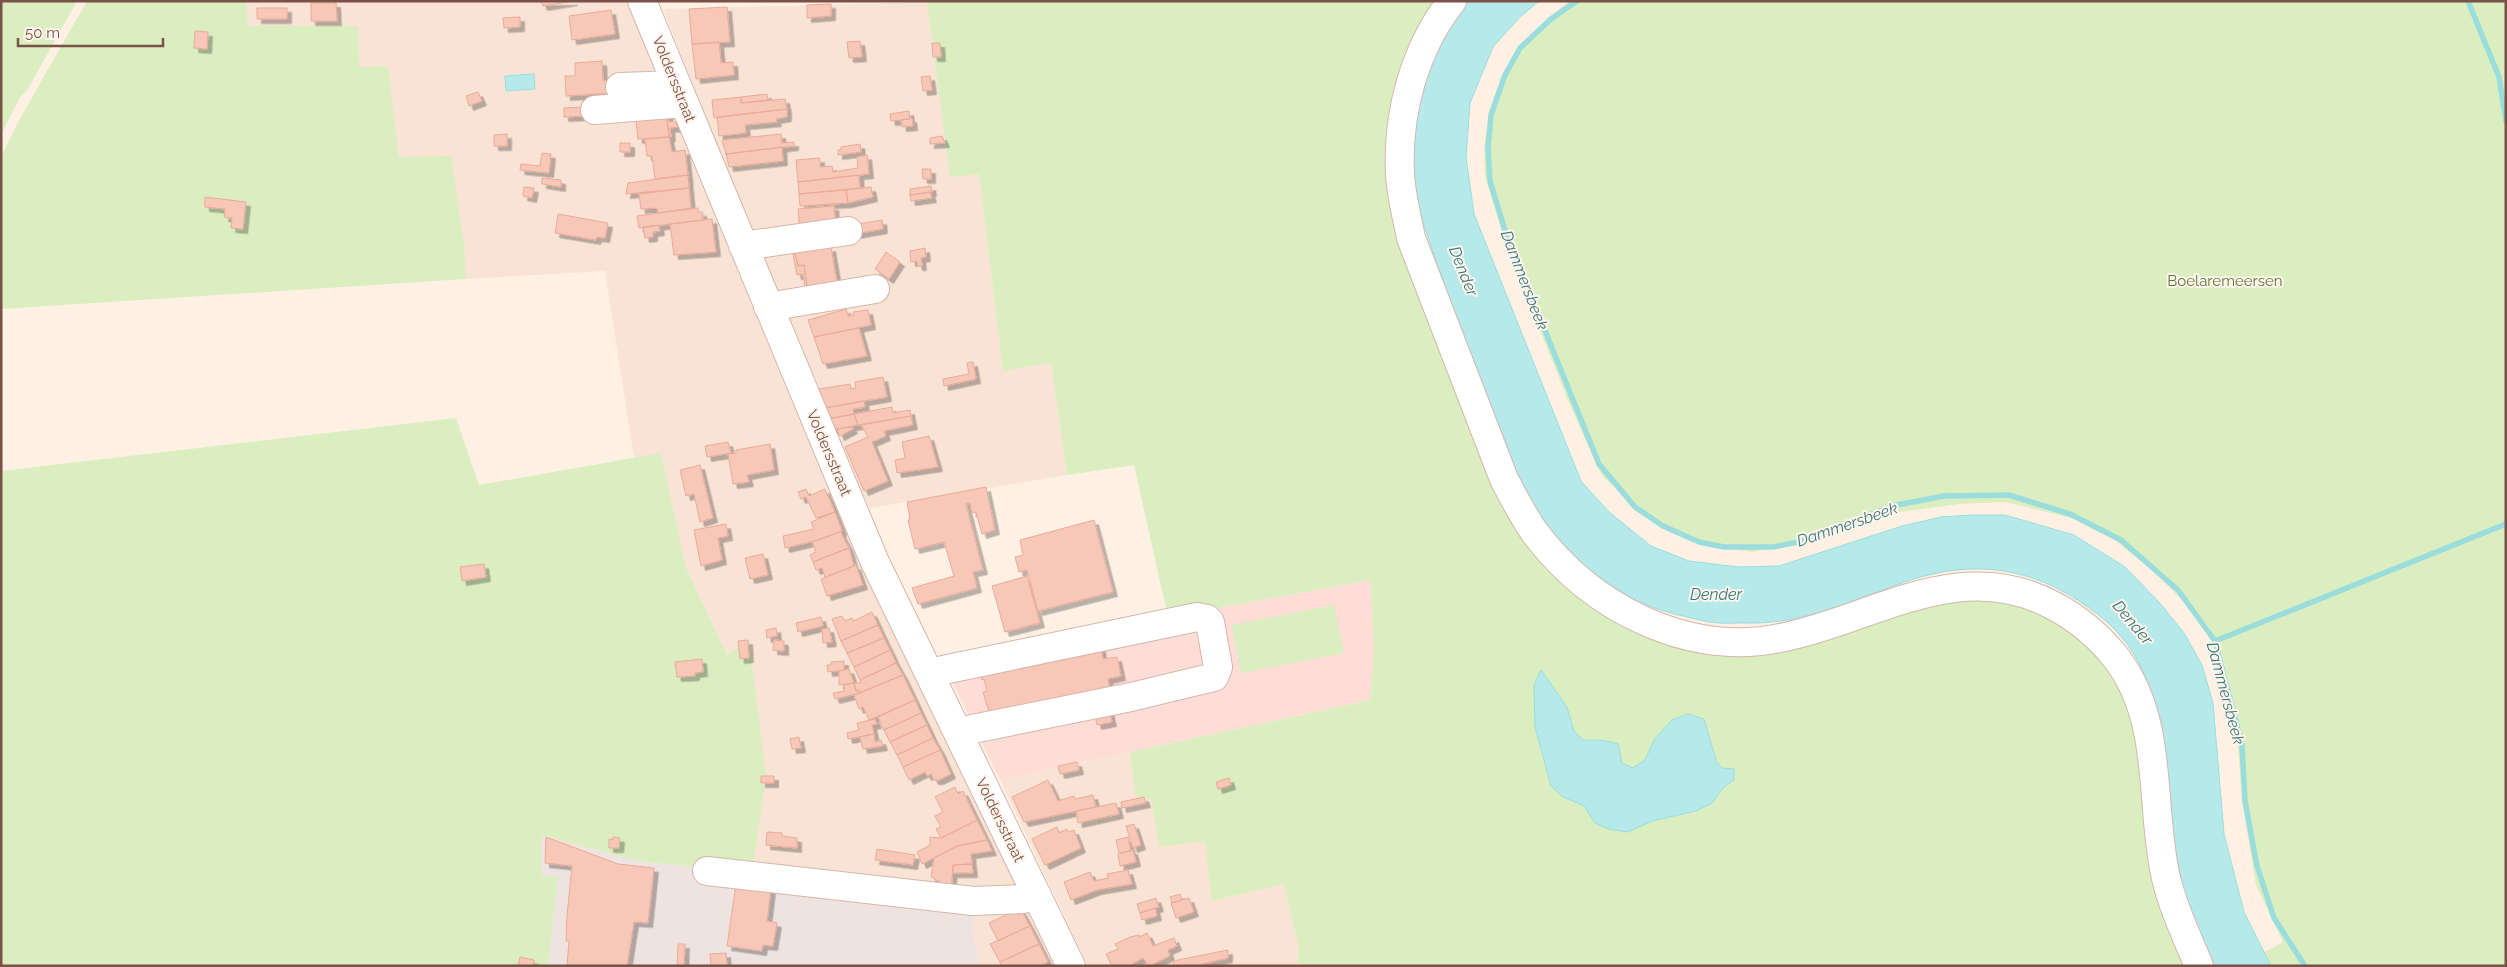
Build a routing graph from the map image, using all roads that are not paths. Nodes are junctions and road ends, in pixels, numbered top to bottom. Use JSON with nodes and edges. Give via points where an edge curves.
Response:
{"nodes":[{"id":1,"x":642,"y":1,"type":"edge"},
{"id":2,"x":1452,"y":1,"type":"edge"},
{"id":3,"x":620,"y":87,"type":"dead end"},
{"id":4,"x":680,"y":94,"type":"junction"},
{"id":5,"x":595,"y":110,"type":"dead end"},
{"id":6,"x":848,"y":231,"type":"dead end"},
{"id":7,"x":743,"y":246,"type":"junction"},
{"id":8,"x":875,"y":289,"type":"dead end"},
{"id":9,"x":825,"y":307,"type":"dead end"},
{"id":10,"x":771,"y":313,"type":"junction"},
{"id":11,"x":929,"y":673,"type":"junction"},
{"id":12,"x":958,"y":732,"type":"junction"},
{"id":13,"x":707,"y":871,"type":"dead end"},
{"id":14,"x":1037,"y":895,"type":"junction"},
{"id":15,"x":1071,"y":966,"type":"edge"},
{"id":16,"x":2199,"y":966,"type":"edge"}],
"edges":[{"from":1,"to":4,"type":"street","name":"Voldersstraat"},
{"from":2,"to":16,"type":"street","via":[[1412,75],[1400,147],[1404,202],[1411,238],[1504,479],[1537,535],[1564,566],[1593,591],[1632,616],[1667,631],[1705,638],[1740,642],[1776,639],[1954,586],[2012,589],[2072,615],[2098,636],[2118,660],[2144,709],[2155,770],[2157,822],[2166,878]]},
{"from":3,"to":4,"type":"street"},
{"from":4,"to":5,"type":"street"},
{"from":4,"to":7,"type":"street","name":"Voldersstraat"},
{"from":6,"to":7,"type":"street"},
{"from":7,"to":10,"type":"street","name":"Voldersstraat"},
{"from":8,"to":10,"type":"street"},
{"from":9,"to":10,"type":"street"},
{"from":10,"to":11,"type":"street","name":"Voldersstraat","via":[[874,560]]},
{"from":11,"to":12,"type":"street","name":"Voldersstraat"},
{"from":11,"to":12,"type":"street","via":[[1197,618],[1206,618],[1210,622],[1218,667],[1214,677]]},
{"from":12,"to":14,"type":"street","name":"Voldersstraat"},
{"from":13,"to":14,"type":"street","via":[[973,901],[1023,899]]},
{"from":14,"to":15,"type":"street","name":"Voldersstraat"}]}
